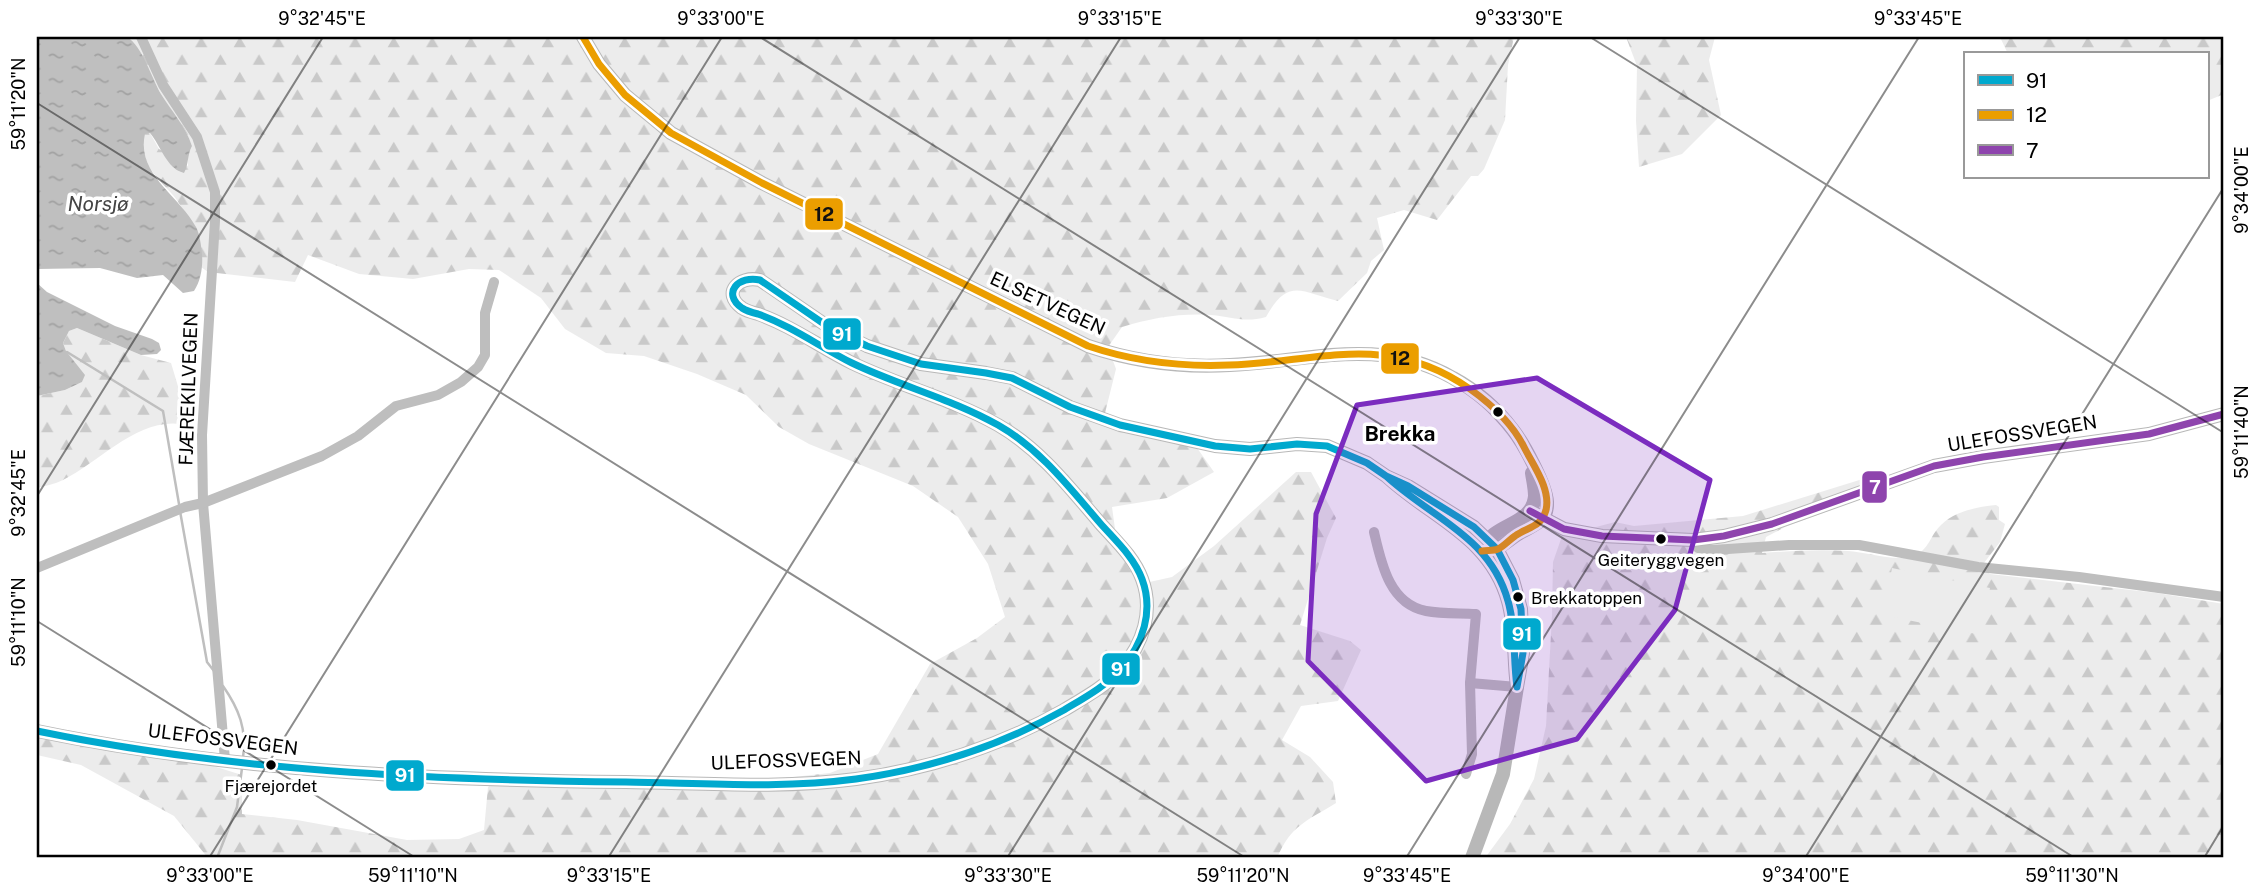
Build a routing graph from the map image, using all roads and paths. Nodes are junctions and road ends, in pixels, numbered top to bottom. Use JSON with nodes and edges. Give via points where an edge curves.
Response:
{"nodes":[{"id":1,"x":141,"y":37,"type":"edge"},
{"id":2,"x":583,"y":37,"type":"edge"},
{"id":3,"x":494,"y":282,"type":"dead end"},
{"id":4,"x":2224,"y":414,"type":"edge"},
{"id":5,"x":203,"y":503,"type":"junction"},
{"id":6,"x":1536,"y":515,"type":"junction"},
{"id":7,"x":1374,"y":532,"type":"dead end"},
{"id":8,"x":1693,"y":540,"type":"junction"},
{"id":9,"x":1489,"y":546,"type":"junction"},
{"id":10,"x":37,"y":568,"type":"edge"},
{"id":11,"x":2224,"y":597,"type":"edge"},
{"id":12,"x":1470,"y":683,"type":"junction"},
{"id":13,"x":1517,"y":687,"type":"junction"},
{"id":14,"x":37,"y":731,"type":"edge"},
{"id":15,"x":225,"y":760,"type":"junction"},
{"id":16,"x":1466,"y":774,"type":"dead end"},
{"id":17,"x":1472,"y":858,"type":"edge"}],
"edges":[{"from":1,"to":5,"type":"street","name":"FJÆREKILVEGEN","via":[[163,85],[197,137],[215,192],[205,355]]},
{"from":2,"to":6,"type":"street","name":"ELSETVEGEN","via":[[625,95],[671,133],[1066,336],[1127,358],[1187,366],[1351,353],[1407,358],[1447,374],[1486,401],[1515,432],[1546,496],[1547,503]]},
{"from":3,"to":5,"type":"street","via":[[485,313],[485,355],[461,382],[438,395],[396,406],[358,436],[322,456]]},
{"from":4,"to":8,"type":"street","name":"ULEFOSSVEGEN","via":[[2148,434],[1934,466],[1772,523]]},
{"from":5,"to":10,"type":"street","via":[[185,506]]},
{"from":5,"to":15,"type":"street","name":"FJÆREKILVEGEN"},
{"from":6,"to":8,"type":"street","name":"ULEFOSSVEGEN","via":[[1564,529],[1589,534]]},
{"from":6,"to":9,"type":"street","via":[[1533,528]]},
{"from":7,"to":12,"type":"street","via":[[1388,580],[1404,600],[1423,610],[1476,614]]},
{"from":8,"to":11,"type":"street","via":[[1698,548],[1713,550],[1859,545],[1978,567]]},
{"from":9,"to":13,"type":"street","via":[[1508,600]]},
{"from":9,"to":15,"type":"street","name":"ULEFOSSVEGEN","via":[[1438,504],[1353,455],[1327,446],[1297,444],[1237,448],[1150,433],[1088,415],[1012,378],[906,360],[847,337],[760,280],[747,278],[734,290],[741,307],[867,369],[958,405],[997,425],[1048,464],[1124,550],[1143,582],[1146,622],[1139,643],[1117,674],[1054,716],[979,750],[924,766],[836,781],[441,778]]},
{"from":12,"to":13,"type":"street"},
{"from":12,"to":16,"type":"street","via":[[1472,754]]},
{"from":13,"to":17,"type":"street","via":[[1503,774]]},
{"from":14,"to":15,"type":"street","name":"ULEFOSSVEGEN"}]}
